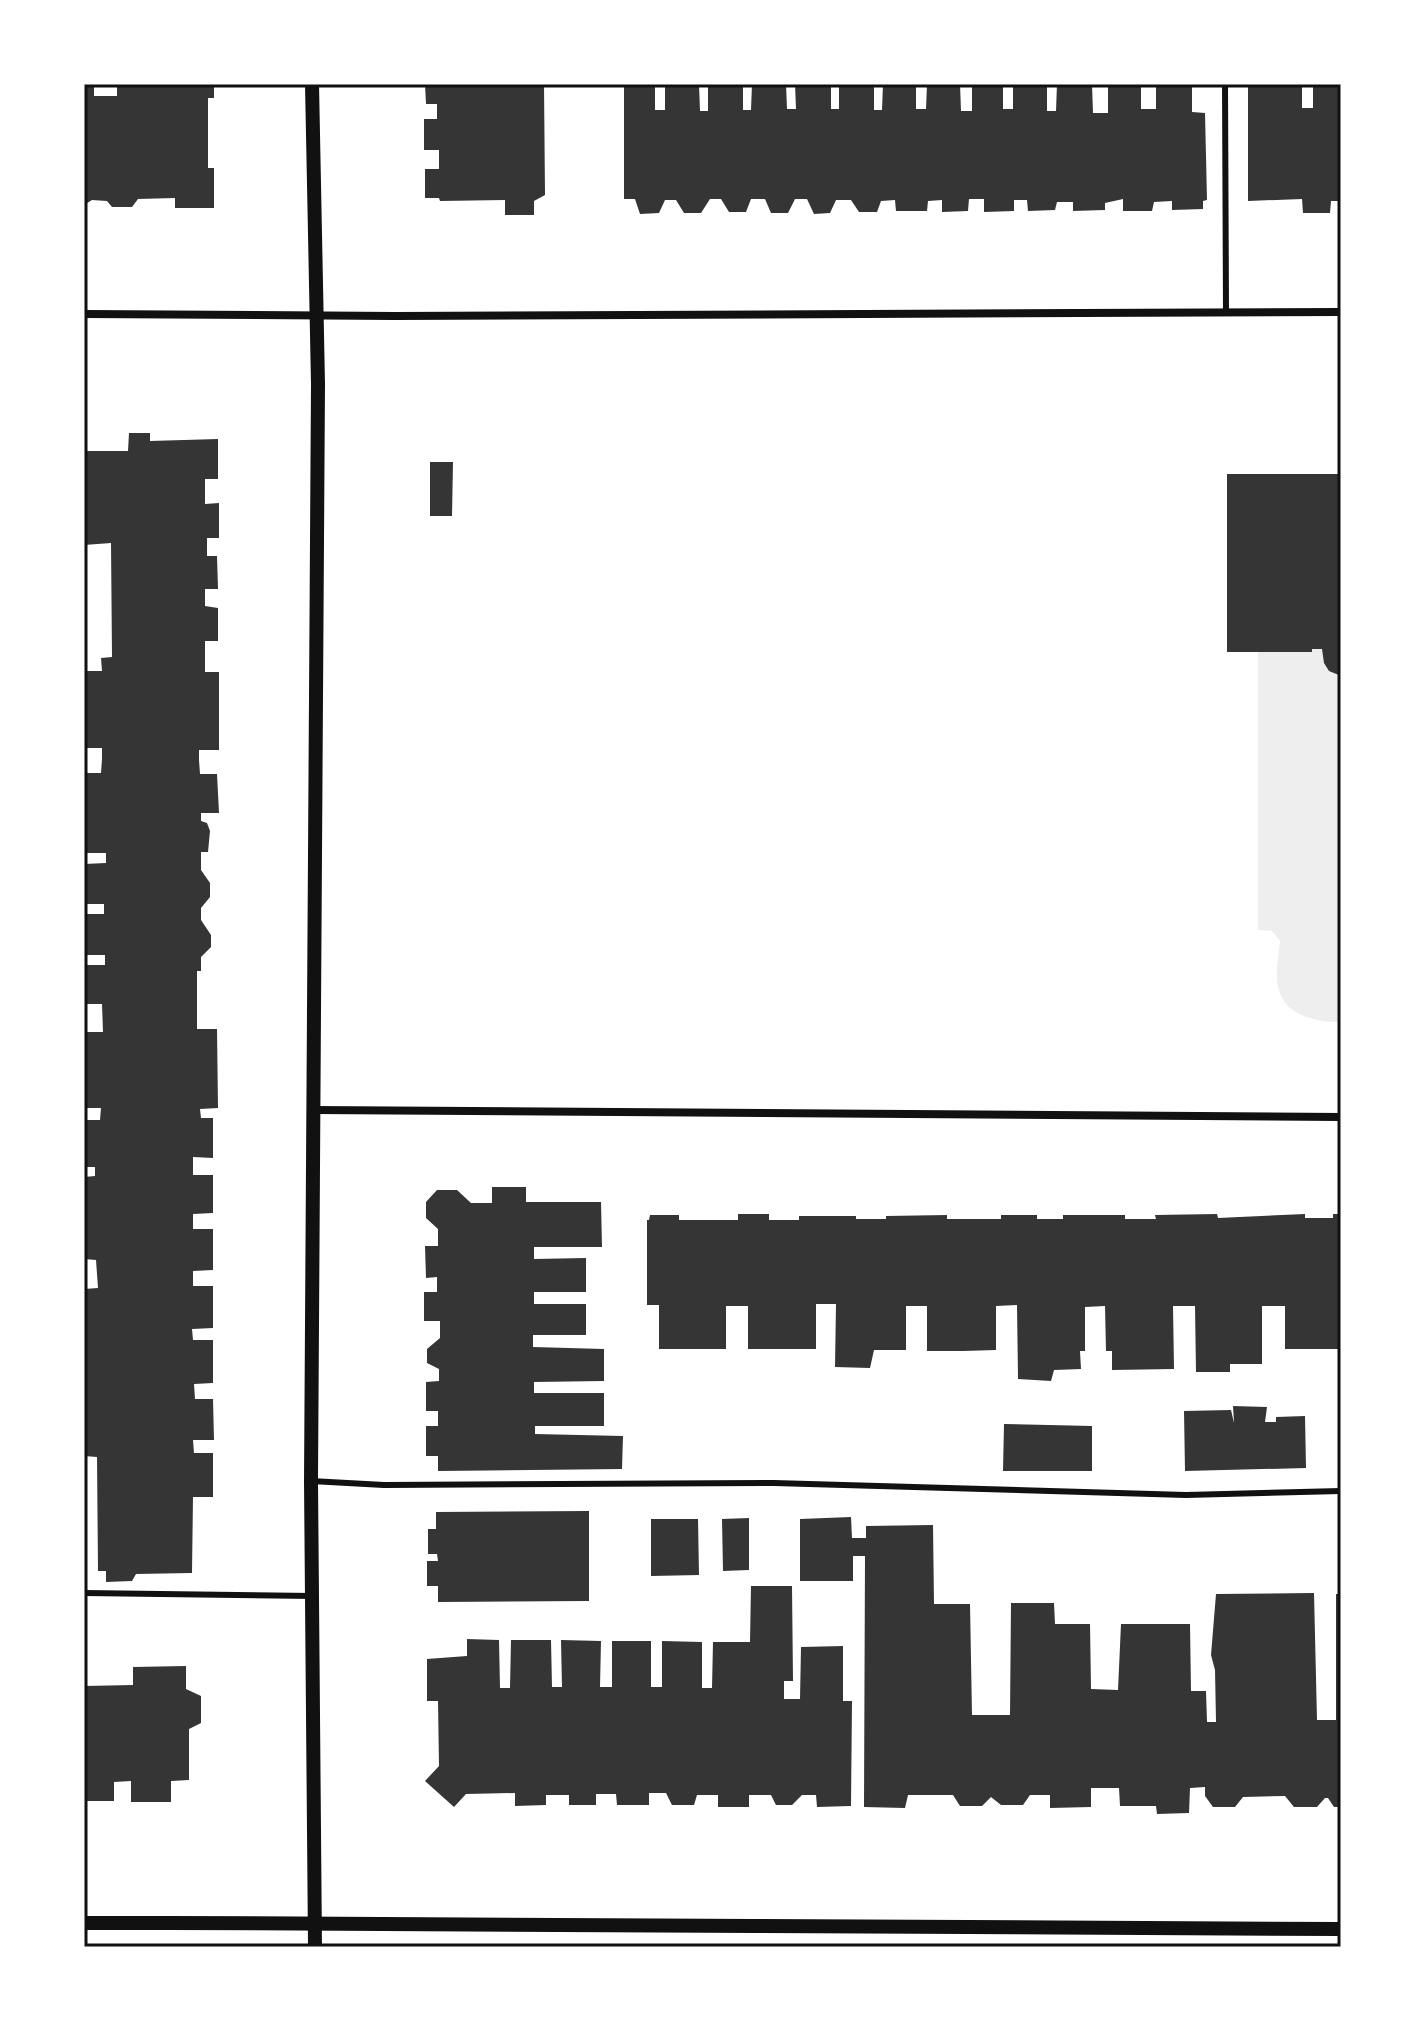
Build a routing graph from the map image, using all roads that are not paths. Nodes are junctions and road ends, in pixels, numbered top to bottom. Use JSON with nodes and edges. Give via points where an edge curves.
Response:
{"nodes":[{"id":1,"x":312,"y":84,"type":"edge"},
{"id":2,"x":1225,"y":84,"type":"edge"},
{"id":3,"x":1226,"y":312,"type":"junction"},
{"id":4,"x":1341,"y":312,"type":"edge"},
{"id":5,"x":84,"y":314,"type":"edge"},
{"id":6,"x":316,"y":315,"type":"junction"},
{"id":7,"x":314,"y":1110,"type":"junction"},
{"id":8,"x":1341,"y":1117,"type":"edge"},
{"id":9,"x":311,"y":1481,"type":"junction"},
{"id":10,"x":1341,"y":1491,"type":"edge"},
{"id":11,"x":84,"y":1593,"type":"edge"},
{"id":12,"x":313,"y":1596,"type":"junction"},
{"id":13,"x":84,"y":1923,"type":"edge"},
{"id":14,"x":315,"y":1923,"type":"junction"},
{"id":15,"x":1341,"y":1929,"type":"edge"},
{"id":16,"x":315,"y":1947,"type":"edge"}],
"edges":[{"from":1,"to":6,"type":"street"},
{"from":2,"to":3,"type":"lane"},
{"from":3,"to":4,"type":"street"},
{"from":3,"to":6,"type":"street"},
{"from":5,"to":6,"type":"street"},
{"from":6,"to":7,"type":"street"},
{"from":7,"to":8,"type":"street"},
{"from":7,"to":9,"type":"street"},
{"from":9,"to":10,"type":"lane","via":[[774,1483],[1186,1495]]},
{"from":9,"to":12,"type":"street"},
{"from":11,"to":12,"type":"lane"},
{"from":12,"to":14,"type":"street"},
{"from":13,"to":14,"type":"street"},
{"from":14,"to":15,"type":"street"},
{"from":14,"to":16,"type":"street"}]}
